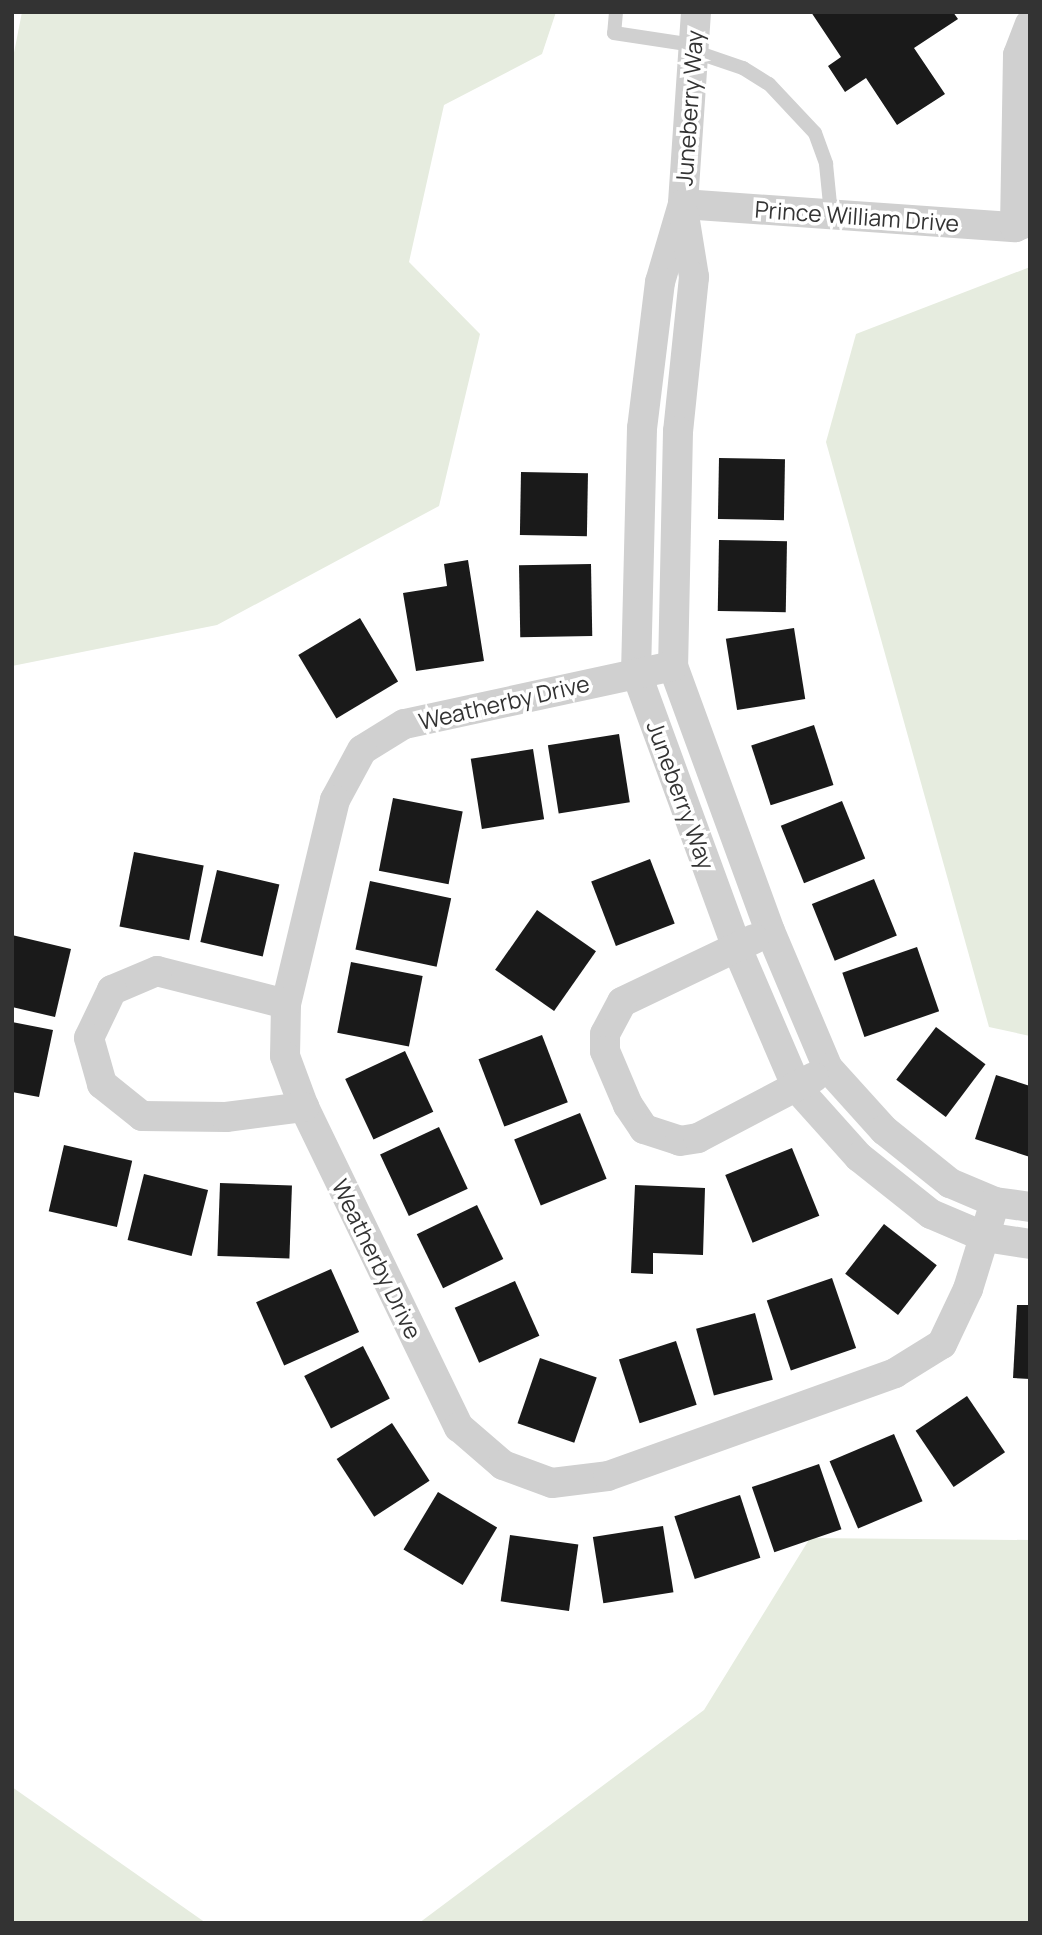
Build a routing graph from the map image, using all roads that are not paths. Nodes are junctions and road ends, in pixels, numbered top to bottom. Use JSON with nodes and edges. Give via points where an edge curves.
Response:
{"nodes":[{"id":1,"x":616,"y":12,"type":"edge"},
{"id":2,"x":696,"y":12,"type":"edge"},
{"id":3,"x":1030,"y":24,"type":"edge"},
{"id":4,"x":693,"y":48,"type":"junction"},
{"id":5,"x":683,"y":204,"type":"junction"},
{"id":6,"x":831,"y":214,"type":"junction"},
{"id":7,"x":1022,"y":224,"type":"edge"},
{"id":8,"x":642,"y":428,"type":"junction"},
{"id":9,"x":678,"y":431,"type":"junction"},
{"id":10,"x":673,"y":666,"type":"junction"},
{"id":11,"x":636,"y":672,"type":"junction"},
{"id":12,"x":770,"y":932,"type":"junction"},
{"id":13,"x":737,"y":948,"type":"junction"},
{"id":14,"x":286,"y":1004,"type":"junction"},
{"id":15,"x":828,"y":1068,"type":"junction"},
{"id":16,"x":797,"y":1088,"type":"junction"},
{"id":17,"x":304,"y":1107,"type":"junction"},
{"id":18,"x":995,"y":1202,"type":"junction"},
{"id":19,"x":1030,"y":1207,"type":"edge"},
{"id":20,"x":985,"y":1237,"type":"junction"},
{"id":21,"x":1030,"y":1244,"type":"edge"}],
"edges":[{"from":1,"to":4,"type":"lane","via":[[614,33]]},
{"from":2,"to":4,"type":"street","name":"Juneberry Way"},
{"from":3,"to":7,"type":"street","via":[[1018,55]]},
{"from":4,"to":5,"type":"street","name":"Juneberry Way"},
{"from":4,"to":6,"type":"lane","via":[[769,84],[815,133],[826,164]]},
{"from":5,"to":6,"type":"street","name":"Prince William Drive"},
{"from":5,"to":8,"type":"street","name":"Juneberry Way","via":[[660,282]]},
{"from":5,"to":9,"type":"street","name":"Juneberry Way","via":[[694,277]]},
{"from":6,"to":7,"type":"street","name":"Prince William Drive"},
{"from":8,"to":9,"type":"street"},
{"from":8,"to":11,"type":"street","name":"Juneberry Way"},
{"from":9,"to":10,"type":"street","name":"Juneberry Way"},
{"from":10,"to":11,"type":"street","name":"Weatherby Drive"},
{"from":10,"to":12,"type":"street","name":"Juneberry Way"},
{"from":11,"to":13,"type":"street","name":"Juneberry Way"},
{"from":11,"to":14,"type":"street","name":"Weatherby Drive","via":[[404,724],[362,750],[335,800]]},
{"from":12,"to":13,"type":"street"},
{"from":12,"to":15,"type":"street","name":"Juneberry Way"},
{"from":13,"to":16,"type":"street","name":"Juneberry Way"},
{"from":13,"to":16,"type":"street","via":[[622,1002],[605,1034],[606,1051],[628,1105],[644,1129],[680,1141],[698,1138]]},
{"from":14,"to":17,"type":"street","name":"Weatherby Drive","via":[[285,1056]]},
{"from":14,"to":17,"type":"street","via":[[157,971],[112,990],[89,1038],[102,1084],[142,1116],[226,1117]]},
{"from":15,"to":16,"type":"street"},
{"from":15,"to":18,"type":"street","name":"Juneberry Way","via":[[884,1130],[950,1183]]},
{"from":16,"to":20,"type":"street","name":"Juneberry Way","via":[[859,1157],[931,1214]]},
{"from":17,"to":20,"type":"street","name":"Weatherby Drive","via":[[459,1427],[503,1465],[552,1483],[608,1476],[895,1373],[942,1345]]},
{"from":18,"to":19,"type":"street","name":"Juneberry Way"},
{"from":18,"to":20,"type":"street","name":"Weatherby Drive"},
{"from":20,"to":21,"type":"street","name":"Juneberry Way"}]}
